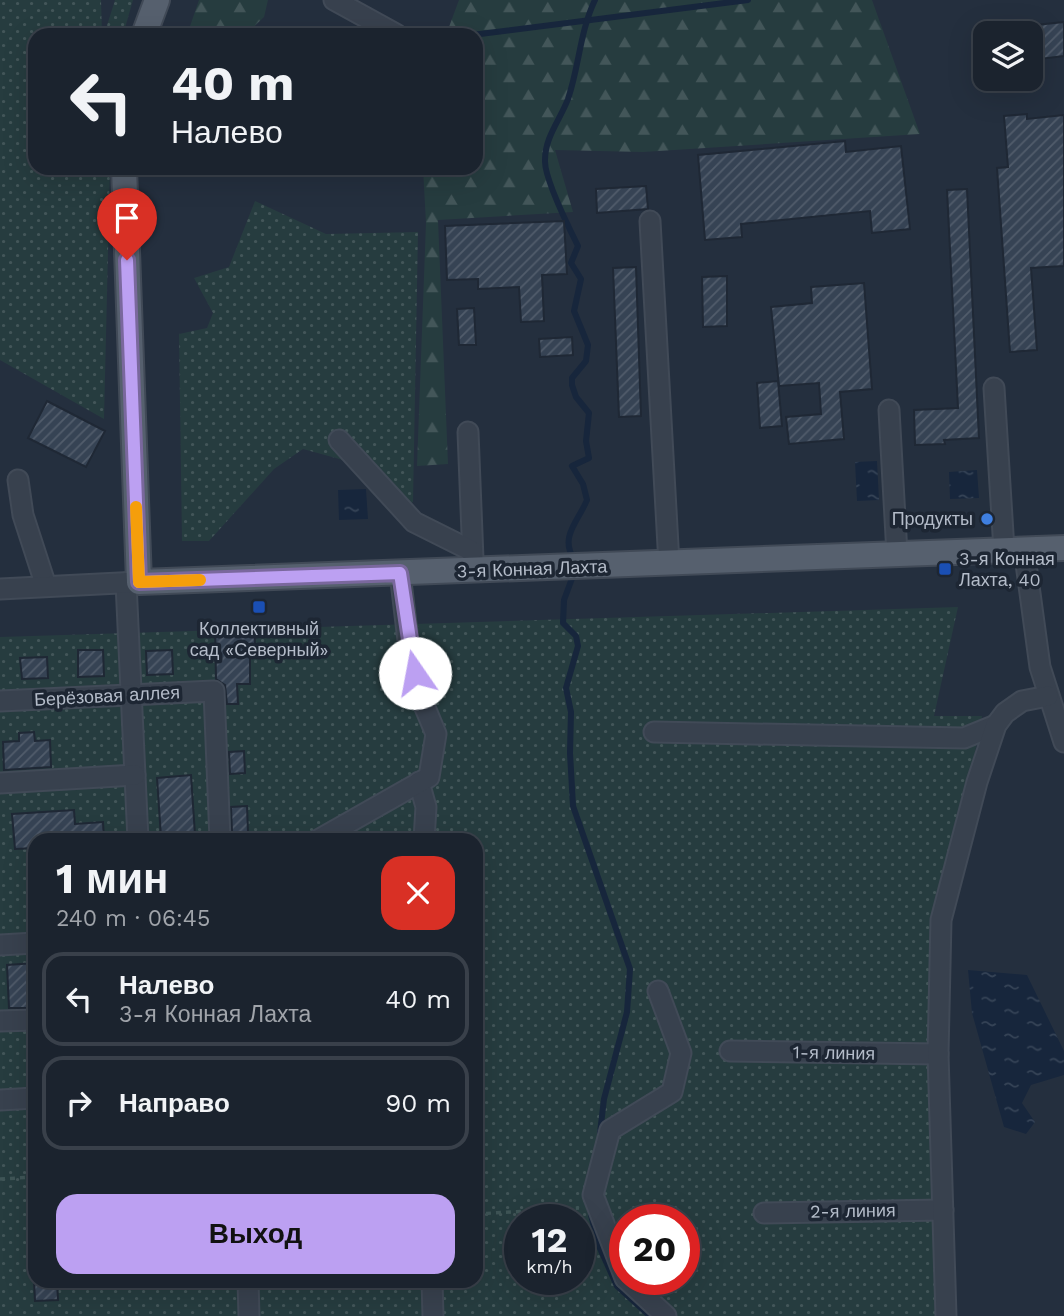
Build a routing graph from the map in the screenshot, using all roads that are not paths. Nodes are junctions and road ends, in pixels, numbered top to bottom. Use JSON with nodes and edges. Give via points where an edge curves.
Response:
{"nodes":[{"id":1,"x":157,"y":0,"type":"edge"},
{"id":2,"x":334,"y":0,"type":"edge"},
{"id":3,"x":147,"y":28,"type":"edge"},
{"id":4,"x":385,"y":28,"type":"edge"},
{"id":5,"x":124,"y":175,"type":"edge"},
{"id":6,"x":650,"y":221,"type":"dead end"},
{"id":7,"x":993,"y":388,"type":"dead end"},
{"id":8,"x":890,"y":410,"type":"dead end"},
{"id":9,"x":467,"y":432,"type":"dead end"},
{"id":10,"x":340,"y":440,"type":"dead end"},
{"id":11,"x":18,"y":480,"type":"dead end"},
{"id":12,"x":1064,"y":548,"type":"edge"},
{"id":13,"x":1014,"y":550,"type":"junction"},
{"id":14,"x":897,"y":554,"type":"junction"},
{"id":15,"x":474,"y":561,"type":"junction"},
{"id":16,"x":669,"y":564,"type":"junction"},
{"id":17,"x":400,"y":573,"type":"junction"},
{"id":18,"x":133,"y":582,"type":"junction"},
{"id":19,"x":46,"y":586,"type":"junction"},
{"id":20,"x":0,"y":589,"type":"edge"},
{"id":21,"x":131,"y":695,"type":"junction"},
{"id":22,"x":1048,"y":696,"type":"junction"},
{"id":23,"x":0,"y":701,"type":"edge"},
{"id":24,"x":1060,"y":720,"type":"edge"},
{"id":25,"x":996,"y":725,"type":"junction"},
{"id":26,"x":654,"y":733,"type":"dead end"},
{"id":27,"x":1064,"y":741,"type":"edge"},
{"id":28,"x":135,"y":775,"type":"junction"},
{"id":29,"x":419,"y":782,"type":"junction"},
{"id":30,"x":0,"y":783,"type":"edge"},
{"id":31,"x":138,"y":833,"type":"edge"},
{"id":32,"x":220,"y":833,"type":"edge"},
{"id":33,"x":330,"y":833,"type":"edge"},
{"id":34,"x":424,"y":833,"type":"edge"},
{"id":35,"x":28,"y":943,"type":"edge"},
{"id":36,"x":0,"y":945,"type":"edge"},
{"id":37,"x":658,"y":991,"type":"dead end"},
{"id":38,"x":28,"y":1020,"type":"edge"},
{"id":39,"x":0,"y":1021,"type":"edge"},
{"id":40,"x":730,"y":1051,"type":"dead end"},
{"id":41,"x":938,"y":1054,"type":"junction"},
{"id":42,"x":28,"y":1098,"type":"edge"},
{"id":43,"x":0,"y":1100,"type":"edge"},
{"id":44,"x":943,"y":1210,"type":"junction"},
{"id":45,"x":764,"y":1213,"type":"dead end"},
{"id":46,"x":609,"y":1237,"type":"edge"},
{"id":47,"x":248,"y":1288,"type":"edge"},
{"id":48,"x":432,"y":1288,"type":"edge"},
{"id":49,"x":643,"y":1295,"type":"edge"},
{"id":50,"x":249,"y":1316,"type":"edge"},
{"id":51,"x":433,"y":1316,"type":"edge"},
{"id":52,"x":666,"y":1316,"type":"edge"},
{"id":53,"x":946,"y":1316,"type":"edge"}],
"edges":[{"from":1,"to":3,"type":"main road"},
{"from":2,"to":4,"type":"street"},
{"from":5,"to":18,"type":"main road"},
{"from":6,"to":16,"type":"street"},
{"from":7,"to":13,"type":"street"},
{"from":8,"to":14,"type":"street"},
{"from":9,"to":15,"type":"street"},
{"from":10,"to":15,"type":"street","via":[[414,522]]},
{"from":11,"to":19,"type":"street","via":[[23,514]]},
{"from":12,"to":13,"type":"main road","name":"3-я Конная Лахта"},
{"from":13,"to":14,"type":"main road","name":"3-я Конная Лахта"},
{"from":13,"to":22,"type":"street"},
{"from":14,"to":16,"type":"main road","name":"3-я Конная Лахта"},
{"from":15,"to":16,"type":"main road","name":"3-я Конная Лахта","via":[[553,568]]},
{"from":15,"to":17,"type":"main road","name":"3-я Конная Лахта"},
{"from":17,"to":18,"type":"main road","name":"3-я Конная Лахта"},
{"from":17,"to":29,"type":"street","via":[[409,649],[436,734],[429,777]]},
{"from":18,"to":19,"type":"street","name":"3-я Конная Лахта"},
{"from":18,"to":21,"type":"street"},
{"from":19,"to":20,"type":"street","name":"3-я Конная Лахта"},
{"from":21,"to":23,"type":"street","name":"Берёзовая аллея"},
{"from":21,"to":28,"type":"street"},
{"from":21,"to":32,"type":"street","name":"Берёзовая аллея","via":[[214,691]]},
{"from":22,"to":24,"type":"street"},
{"from":22,"to":25,"type":"street","via":[[1022,701]]},
{"from":24,"to":27,"type":"street"},
{"from":25,"to":26,"type":"street","via":[[964,737]]},
{"from":25,"to":41,"type":"street","via":[[941,920]]},
{"from":28,"to":30,"type":"street"},
{"from":28,"to":31,"type":"street"},
{"from":29,"to":33,"type":"street"},
{"from":29,"to":34,"type":"street"},
{"from":35,"to":36,"type":"street"},
{"from":37,"to":46,"type":"street","via":[[681,1053],[672,1092],[610,1130],[593,1195]]},
{"from":38,"to":39,"type":"street"},
{"from":40,"to":41,"type":"street","name":"1-я линия"},
{"from":41,"to":44,"type":"street"},
{"from":42,"to":43,"type":"street"},
{"from":44,"to":45,"type":"street","name":"2-я линия"},
{"from":44,"to":53,"type":"street"},
{"from":47,"to":50,"type":"street"},
{"from":48,"to":51,"type":"street"},
{"from":49,"to":52,"type":"street"}]}
